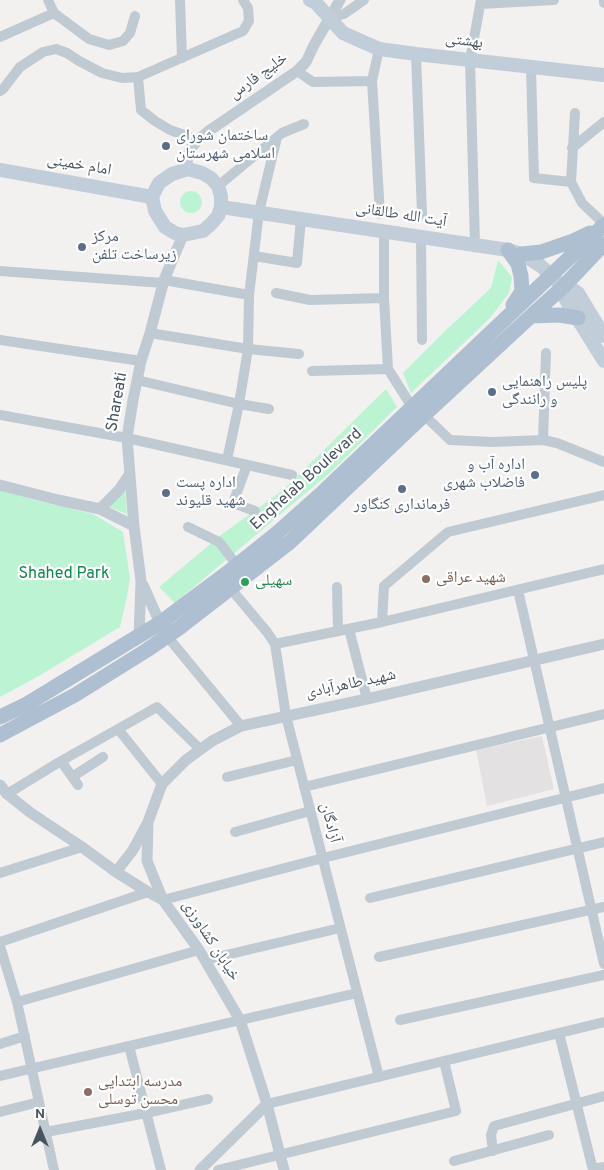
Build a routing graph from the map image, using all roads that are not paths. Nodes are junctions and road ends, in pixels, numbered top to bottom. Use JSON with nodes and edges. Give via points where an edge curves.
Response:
{"nodes":[{"id":1,"x":48,"y":0,"type":"edge"},
{"id":2,"x":180,"y":0,"type":"edge"},
{"id":3,"x":243,"y":0,"type":"edge"},
{"id":4,"x":310,"y":0,"type":"edge"},
{"id":5,"x":340,"y":0,"type":"edge"},
{"id":6,"x":364,"y":0,"type":"edge"},
{"id":7,"x":554,"y":0,"type":"edge"},
{"id":8,"x":480,"y":2,"type":"edge"},
{"id":9,"x":54,"y":14,"type":"junction"},
{"id":10,"x":135,"y":16,"type":"dead end"},
{"id":11,"x":329,"y":18,"type":"junction"},
{"id":12,"x":0,"y":37,"type":"edge"},
{"id":13,"x":379,"y":49,"type":"junction"},
{"id":14,"x":416,"y":54,"type":"junction"},
{"id":15,"x":182,"y":58,"type":"junction"},
{"id":16,"x":470,"y":60,"type":"junction"},
{"id":17,"x":532,"y":68,"type":"junction"},
{"id":18,"x":298,"y":71,"type":"junction"},
{"id":19,"x":604,"y":75,"type":"edge"},
{"id":20,"x":138,"y":77,"type":"junction"},
{"id":21,"x":372,"y":81,"type":"junction"},
{"id":22,"x":1,"y":92,"type":"edge"},
{"id":23,"x":575,"y":114,"type":"dead end"},
{"id":24,"x":604,"y":122,"type":"edge"},
{"id":25,"x":304,"y":124,"type":"dead end"},
{"id":26,"x":277,"y":137,"type":"junction"},
{"id":27,"x":198,"y":140,"type":"junction"},
{"id":28,"x":572,"y":148,"type":"junction"},
{"id":29,"x":188,"y":168,"type":"junction"},
{"id":30,"x":0,"y":170,"type":"edge"},
{"id":31,"x":571,"y":182,"type":"junction"},
{"id":32,"x":218,"y":186,"type":"junction"},
{"id":33,"x":152,"y":197,"type":"junction"},
{"id":34,"x":221,"y":206,"type":"junction"},
{"id":35,"x":259,"y":212,"type":"junction"},
{"id":36,"x":380,"y":214,"type":"dead end"},
{"id":37,"x":422,"y":214,"type":"dead end"},
{"id":38,"x":301,"y":219,"type":"junction"},
{"id":39,"x":603,"y":226,"type":"edge"},
{"id":40,"x":384,"y":231,"type":"junction"},
{"id":41,"x":183,"y":235,"type":"junction"},
{"id":42,"x":421,"y":237,"type":"junction"},
{"id":43,"x":604,"y":244,"type":"edge"},
{"id":44,"x":475,"y":245,"type":"junction"},
{"id":45,"x":515,"y":252,"type":"junction"},
{"id":46,"x":254,"y":256,"type":"junction"},
{"id":47,"x":0,"y":270,"type":"edge"},
{"id":48,"x":551,"y":276,"type":"junction"},
{"id":49,"x":164,"y":282,"type":"junction"},
{"id":50,"x":563,"y":287,"type":"junction"},
{"id":51,"x":276,"y":293,"type":"dead end"},
{"id":52,"x":249,"y":295,"type":"junction"},
{"id":53,"x":384,"y":298,"type":"junction"},
{"id":54,"x":531,"y":316,"type":"junction"},
{"id":55,"x":506,"y":318,"type":"junction"},
{"id":56,"x":578,"y":318,"type":"junction"},
{"id":57,"x":150,"y":333,"type":"junction"},
{"id":58,"x":604,"y":336,"type":"edge"},
{"id":59,"x":0,"y":340,"type":"edge"},
{"id":60,"x":422,"y":340,"type":"dead end"},
{"id":61,"x":248,"y":350,"type":"junction"},
{"id":62,"x":546,"y":353,"type":"dead end"},
{"id":63,"x":299,"y":354,"type":"dead end"},
{"id":64,"x":141,"y":361,"type":"junction"},
{"id":65,"x":604,"y":361,"type":"edge"},
{"id":66,"x":388,"y":369,"type":"junction"},
{"id":67,"x":312,"y":370,"type":"dead end"},
{"id":68,"x":137,"y":380,"type":"junction"},
{"id":69,"x":239,"y":404,"type":"junction"},
{"id":70,"x":269,"y":409,"type":"dead end"},
{"id":71,"x":418,"y":411,"type":"junction"},
{"id":72,"x":0,"y":415,"type":"edge"},
{"id":73,"x":127,"y":438,"type":"junction"},
{"id":74,"x":543,"y":440,"type":"junction"},
{"id":75,"x":227,"y":460,"type":"junction"},
{"id":76,"x":604,"y":462,"type":"edge"},
{"id":77,"x":247,"y":465,"type":"junction"},
{"id":78,"x":129,"y":475,"type":"junction"},
{"id":79,"x":292,"y":475,"type":"dead end"},
{"id":80,"x":0,"y":485,"type":"edge"},
{"id":81,"x":604,"y":496,"type":"edge"},
{"id":82,"x":100,"y":509,"type":"junction"},
{"id":83,"x":255,"y":512,"type":"dead end"},
{"id":84,"x":134,"y":526,"type":"junction"},
{"id":85,"x":188,"y":526,"type":"dead end"},
{"id":86,"x":237,"y":565,"type":"junction"},
{"id":87,"x":604,"y":569,"type":"edge"},
{"id":88,"x":141,"y":581,"type":"junction"},
{"id":89,"x":337,"y":587,"type":"dead end"},
{"id":90,"x":231,"y":589,"type":"junction"},
{"id":91,"x":518,"y":590,"type":"junction"},
{"id":92,"x":382,"y":622,"type":"junction"},
{"id":93,"x":164,"y":629,"type":"junction"},
{"id":94,"x":350,"y":630,"type":"junction"},
{"id":95,"x":338,"y":631,"type":"junction"},
{"id":96,"x":143,"y":643,"type":"junction"},
{"id":97,"x":275,"y":644,"type":"junction"},
{"id":98,"x":604,"y":644,"type":"edge"},
{"id":99,"x":534,"y":661,"type":"junction"},
{"id":100,"x":367,"y":699,"type":"junction"},
{"id":101,"x":604,"y":714,"type":"edge"},
{"id":102,"x":286,"y":716,"type":"junction"},
{"id":103,"x":0,"y":717,"type":"edge"},
{"id":104,"x":241,"y":726,"type":"junction"},
{"id":105,"x":550,"y":727,"type":"junction"},
{"id":106,"x":118,"y":728,"type":"junction"},
{"id":107,"x":0,"y":735,"type":"edge"},
{"id":108,"x":200,"y":750,"type":"junction"},
{"id":109,"x":103,"y":757,"type":"dead end"},
{"id":110,"x":297,"y":760,"type":"junction"},
{"id":111,"x":61,"y":761,"type":"junction"},
{"id":112,"x":227,"y":777,"type":"dead end"},
{"id":113,"x":162,"y":784,"type":"junction"},
{"id":114,"x":304,"y":787,"type":"junction"},
{"id":115,"x":604,"y":788,"type":"edge"},
{"id":116,"x":3,"y":790,"type":"edge"},
{"id":117,"x":566,"y":798,"type":"junction"},
{"id":118,"x":310,"y":811,"type":"junction"},
{"id":119,"x":148,"y":822,"type":"junction"},
{"id":120,"x":235,"y":832,"type":"dead end"},
{"id":121,"x":604,"y":842,"type":"edge"},
{"id":122,"x":82,"y":847,"type":"junction"},
{"id":123,"x":578,"y":848,"type":"junction"},
{"id":124,"x":322,"y":858,"type":"junction"},
{"id":125,"x":116,"y":872,"type":"junction"},
{"id":126,"x":0,"y":873,"type":"edge"},
{"id":127,"x":148,"y":892,"type":"junction"},
{"id":128,"x":370,"y":898,"type":"dead end"},
{"id":129,"x":163,"y":900,"type":"junction"},
{"id":130,"x":604,"y":907,"type":"edge"},
{"id":131,"x":592,"y":910,"type":"junction"},
{"id":132,"x":340,"y":928,"type":"junction"},
{"id":133,"x":0,"y":942,"type":"edge"},
{"id":134,"x":0,"y":946,"type":"edge"},
{"id":135,"x":202,"y":955,"type":"junction"},
{"id":136,"x":379,"y":957,"type":"dead end"},
{"id":137,"x":604,"y":964,"type":"edge"},
{"id":138,"x":604,"y":975,"type":"edge"},
{"id":139,"x":357,"y":993,"type":"junction"},
{"id":140,"x":17,"y":1002,"type":"junction"},
{"id":141,"x":240,"y":1020,"type":"junction"},
{"id":142,"x":400,"y":1020,"type":"dead end"},
{"id":143,"x":604,"y":1022,"type":"edge"},
{"id":144,"x":559,"y":1032,"type":"junction"},
{"id":145,"x":25,"y":1036,"type":"junction"},
{"id":146,"x":0,"y":1044,"type":"edge"},
{"id":147,"x":129,"y":1046,"type":"junction"},
{"id":148,"x":444,"y":1061,"type":"junction"},
{"id":149,"x":32,"y":1068,"type":"junction"},
{"id":150,"x":0,"y":1076,"type":"edge"},
{"id":151,"x":379,"y":1077,"type":"junction"},
{"id":152,"x":604,"y":1096,"type":"edge"},
{"id":153,"x":208,"y":1099,"type":"dead end"},
{"id":154,"x":39,"y":1102,"type":"junction"},
{"id":155,"x":576,"y":1103,"type":"junction"},
{"id":156,"x":267,"y":1104,"type":"junction"},
{"id":157,"x":0,"y":1112,"type":"edge"},
{"id":158,"x":146,"y":1113,"type":"junction"},
{"id":159,"x":46,"y":1132,"type":"junction"},
{"id":160,"x":550,"y":1135,"type":"dead end"},
{"id":161,"x":493,"y":1151,"type":"junction"},
{"id":162,"x":280,"y":1154,"type":"junction"},
{"id":163,"x":454,"y":1161,"type":"dead end"},
{"id":164,"x":604,"y":1167,"type":"edge"},
{"id":165,"x":54,"y":1170,"type":"edge"},
{"id":166,"x":161,"y":1170,"type":"edge"},
{"id":167,"x":200,"y":1170,"type":"edge"},
{"id":168,"x":218,"y":1170,"type":"edge"},
{"id":169,"x":284,"y":1170,"type":"edge"},
{"id":170,"x":593,"y":1170,"type":"edge"}],
"edges":[{"from":1,"to":9,"type":"street"},
{"from":2,"to":15,"type":"street"},
{"from":3,"to":15,"type":"street","via":[[248,8],[249,21],[243,31]]},
{"from":4,"to":11,"type":"main road","name":"بهشتی"},
{"from":5,"to":11,"type":"street","name":"خلیج فارس"},
{"from":6,"to":11,"type":"street","via":[[344,14]]},
{"from":7,"to":8,"type":"street"},
{"from":8,"to":16,"type":"street"},
{"from":9,"to":10,"type":"street","via":[[89,39],[109,45],[123,41],[130,34]]},
{"from":9,"to":12,"type":"street"},
{"from":11,"to":13,"type":"main road","name":"بهشتی","via":[[343,33]]},
{"from":11,"to":18,"type":"street","name":"خلیج فارس"},
{"from":13,"to":14,"type":"main road","name":"بهشتی"},
{"from":13,"to":21,"type":"street"},
{"from":14,"to":16,"type":"main road","name":"بهشتی"},
{"from":14,"to":37,"type":"street"},
{"from":15,"to":20,"type":"street"},
{"from":16,"to":17,"type":"main road","name":"بهشتی"},
{"from":16,"to":44,"type":"street"},
{"from":17,"to":19,"type":"main road","name":"بهشتی"},
{"from":17,"to":31,"type":"street","via":[[534,178]]},
{"from":18,"to":21,"type":"street","via":[[313,82]]},
{"from":18,"to":27,"type":"street","name":"خلیج فارس"},
{"from":20,"to":22,"type":"street","via":[[122,78],[102,73],[56,49],[43,52],[20,68]]},
{"from":20,"to":27,"type":"street","via":[[141,110],[170,130]]},
{"from":21,"to":36,"type":"street"},
{"from":23,"to":28,"type":"street"},
{"from":24,"to":28,"type":"street"},
{"from":25,"to":26,"type":"street"},
{"from":26,"to":32,"type":"street"},
{"from":26,"to":35,"type":"street"},
{"from":27,"to":29,"type":"street","name":"خلیج فارس","via":[[190,149]]},
{"from":28,"to":31,"type":"street"},
{"from":29,"to":32,"type":"main road","via":[[211,178]]},
{"from":29,"to":33,"type":"main road","via":[[159,183]]},
{"from":30,"to":33,"type":"main road","name":"امام خمینی"},
{"from":31,"to":39,"type":"street","via":[[582,203]]},
{"from":32,"to":34,"type":"main road"},
{"from":33,"to":41,"type":"main road","via":[[155,211],[165,226]]},
{"from":34,"to":35,"type":"main road","name":"آیت الله طالقانی"},
{"from":34,"to":41,"type":"main road","via":[[218,216],[203,231]]},
{"from":35,"to":38,"type":"main road","name":"آیت الله طالقانی"},
{"from":35,"to":46,"type":"street"},
{"from":38,"to":40,"type":"main road","name":"آیت الله طالقانی"},
{"from":38,"to":46,"type":"street","via":[[297,263]]},
{"from":39,"to":45,"type":"main road","via":[[574,241],[541,252]]},
{"from":39,"to":48,"type":"main road","name":"Enghelab Boulevard"},
{"from":40,"to":42,"type":"main road","name":"آیت الله طالقانی"},
{"from":40,"to":53,"type":"street"},
{"from":41,"to":49,"type":"street","name":"Shareati"},
{"from":42,"to":44,"type":"main road","name":"آیت الله طالقانی"},
{"from":42,"to":60,"type":"street"},
{"from":43,"to":50,"type":"main road","name":"Enghelab Boulevard"},
{"from":44,"to":45,"type":"main road","name":"آیت الله طالقانی"},
{"from":45,"to":48,"type":"main road","name":"آیت الله طالقانی","via":[[542,266]]},
{"from":45,"to":55,"type":"main road","via":[[522,291]]},
{"from":46,"to":52,"type":"street"},
{"from":47,"to":49,"type":"street"},
{"from":48,"to":50,"type":"main road","name":"آیت الله طالقانی"},
{"from":48,"to":55,"type":"main road","name":"Enghelab Boulevard"},
{"from":49,"to":52,"type":"street"},
{"from":49,"to":57,"type":"street","name":"Shareati"},
{"from":50,"to":54,"type":"main road","name":"Enghelab Boulevard"},
{"from":50,"to":56,"type":"main road","via":[[566,300]]},
{"from":50,"to":58,"type":"main road","name":"آیت الله طالقانی","via":[[578,292]]},
{"from":51,"to":53,"type":"street","via":[[310,300]]},
{"from":52,"to":61,"type":"street"},
{"from":53,"to":66,"type":"street"},
{"from":54,"to":56,"type":"main road"},
{"from":54,"to":71,"type":"main road","name":"Enghelab Boulevard"},
{"from":55,"to":71,"type":"main road","name":"Enghelab Boulevard"},
{"from":56,"to":65,"type":"main road"},
{"from":57,"to":61,"type":"street"},
{"from":57,"to":64,"type":"street","name":"Shareati"},
{"from":59,"to":64,"type":"street"},
{"from":61,"to":63,"type":"street"},
{"from":61,"to":69,"type":"street"},
{"from":62,"to":74,"type":"street"},
{"from":64,"to":68,"type":"street","name":"Shareati"},
{"from":66,"to":67,"type":"street"},
{"from":66,"to":71,"type":"street"},
{"from":68,"to":69,"type":"street"},
{"from":68,"to":73,"type":"street","name":"Shareati"},
{"from":69,"to":70,"type":"street"},
{"from":69,"to":75,"type":"street"},
{"from":71,"to":74,"type":"street","via":[[450,440]]},
{"from":71,"to":86,"type":"main road","name":"Enghelab Boulevard"},
{"from":71,"to":90,"type":"main road","name":"Enghelab Boulevard","via":[[290,542]]},
{"from":72,"to":73,"type":"street"},
{"from":73,"to":75,"type":"street"},
{"from":73,"to":78,"type":"street","name":"Shareati"},
{"from":74,"to":76,"type":"street"},
{"from":75,"to":77,"type":"street"},
{"from":77,"to":79,"type":"street"},
{"from":77,"to":83,"type":"street","via":[[233,503]]},
{"from":78,"to":82,"type":"street"},
{"from":78,"to":84,"type":"street","name":"Shareati"},
{"from":80,"to":82,"type":"street"},
{"from":81,"to":92,"type":"street","via":[[448,532],[384,586]]},
{"from":82,"to":84,"type":"street"},
{"from":84,"to":88,"type":"street","name":"Shareati"},
{"from":85,"to":86,"type":"street","via":[[219,542]]},
{"from":86,"to":93,"type":"main road","name":"Enghelab Boulevard"},
{"from":87,"to":91,"type":"street"},
{"from":88,"to":93,"type":"street"},
{"from":88,"to":96,"type":"street"},
{"from":89,"to":95,"type":"street"},
{"from":90,"to":93,"type":"main road","name":"Enghelab Boulevard"},
{"from":90,"to":97,"type":"street","name":"آزادگان"},
{"from":91,"to":92,"type":"street"},
{"from":91,"to":99,"type":"street"},
{"from":92,"to":94,"type":"street"},
{"from":93,"to":96,"type":"main road","name":"Enghelab Boulevard"},
{"from":93,"to":104,"type":"street"},
{"from":94,"to":95,"type":"street"},
{"from":94,"to":100,"type":"street"},
{"from":95,"to":97,"type":"street"},
{"from":96,"to":103,"type":"main road","name":"Enghelab Boulevard"},
{"from":96,"to":107,"type":"main road","name":"Enghelab Boulevard","via":[[75,696]]},
{"from":97,"to":102,"type":"street","name":"آزادگان"},
{"from":98,"to":99,"type":"street","name":"شهید طاهرآبادی"},
{"from":99,"to":100,"type":"street","name":"شهید طاهرآبادی"},
{"from":99,"to":105,"type":"street"},
{"from":100,"to":102,"type":"street","name":"شهید طاهرآبادی"},
{"from":101,"to":105,"type":"street"},
{"from":102,"to":104,"type":"street","name":"شهید طاهرآبادی"},
{"from":102,"to":110,"type":"street","name":"آزادگان"},
{"from":104,"to":108,"type":"street","name":"شهید طاهرآبادی"},
{"from":105,"to":114,"type":"street"},
{"from":105,"to":117,"type":"street"},
{"from":106,"to":108,"type":"street","via":[[157,707]]},
{"from":106,"to":111,"type":"street"},
{"from":106,"to":113,"type":"street"},
{"from":108,"to":113,"type":"street","name":"شهید طاهرآبادی"},
{"from":109,"to":111,"type":"street","via":[[75,781]]},
{"from":110,"to":112,"type":"street"},
{"from":110,"to":114,"type":"street","name":"آزادگان"},
{"from":111,"to":116,"type":"street"},
{"from":113,"to":119,"type":"street","name":"شهید طاهرآبادی"},
{"from":114,"to":118,"type":"street","name":"آزادگان"},
{"from":115,"to":117,"type":"street"},
{"from":116,"to":122,"type":"street","name":"خیابان کشاورزی"},
{"from":117,"to":123,"type":"street"},
{"from":117,"to":124,"type":"street"},
{"from":118,"to":120,"type":"street"},
{"from":118,"to":124,"type":"street","name":"آزادگان"},
{"from":119,"to":125,"type":"street","via":[[134,850]]},
{"from":119,"to":129,"type":"street","via":[[146,861]]},
{"from":121,"to":123,"type":"street"},
{"from":122,"to":125,"type":"street","name":"خیابان کشاورزی"},
{"from":122,"to":126,"type":"street"},
{"from":123,"to":128,"type":"street"},
{"from":123,"to":131,"type":"street"},
{"from":124,"to":129,"type":"street"},
{"from":124,"to":132,"type":"street","name":"آزادگان"},
{"from":125,"to":127,"type":"street","name":"خیابان کشاورزی"},
{"from":127,"to":129,"type":"street","name":"خیابان کشاورزی"},
{"from":127,"to":133,"type":"street"},
{"from":129,"to":135,"type":"street","name":"خیابان کشاورزی"},
{"from":130,"to":131,"type":"street"},
{"from":131,"to":136,"type":"street"},
{"from":131,"to":137,"type":"street"},
{"from":132,"to":135,"type":"street"},
{"from":132,"to":139,"type":"street","name":"آزادگان"},
{"from":134,"to":140,"type":"street"},
{"from":135,"to":140,"type":"street"},
{"from":135,"to":141,"type":"street","name":"خیابان کشاورزی"},
{"from":138,"to":142,"type":"street"},
{"from":139,"to":141,"type":"street"},
{"from":139,"to":151,"type":"street","name":"آزادگان"},
{"from":140,"to":145,"type":"street"},
{"from":141,"to":147,"type":"street"},
{"from":141,"to":156,"type":"street","name":"خیابان کشاورزی"},
{"from":143,"to":144,"type":"street"},
{"from":144,"to":148,"type":"street"},
{"from":144,"to":155,"type":"street"},
{"from":145,"to":146,"type":"street"},
{"from":145,"to":149,"type":"street"},
{"from":147,"to":149,"type":"street"},
{"from":147,"to":158,"type":"street"},
{"from":148,"to":151,"type":"street"},
{"from":148,"to":162,"type":"street","via":[[456,1111]]},
{"from":149,"to":150,"type":"street"},
{"from":149,"to":154,"type":"street"},
{"from":151,"to":156,"type":"street"},
{"from":152,"to":155,"type":"street"},
{"from":153,"to":158,"type":"street"},
{"from":154,"to":157,"type":"street"},
{"from":154,"to":159,"type":"street"},
{"from":155,"to":161,"type":"street","via":[[494,1126],[491,1135]]},
{"from":155,"to":170,"type":"street"},
{"from":156,"to":162,"type":"street","name":"خیابان کشاورزی"},
{"from":156,"to":167,"type":"street"},
{"from":158,"to":159,"type":"street"},
{"from":158,"to":166,"type":"street"},
{"from":159,"to":165,"type":"street"},
{"from":160,"to":161,"type":"street"},
{"from":161,"to":163,"type":"street"},
{"from":162,"to":168,"type":"street"},
{"from":162,"to":169,"type":"street","name":"خیابان کشاورزی"},
{"from":164,"to":170,"type":"street"}]}
